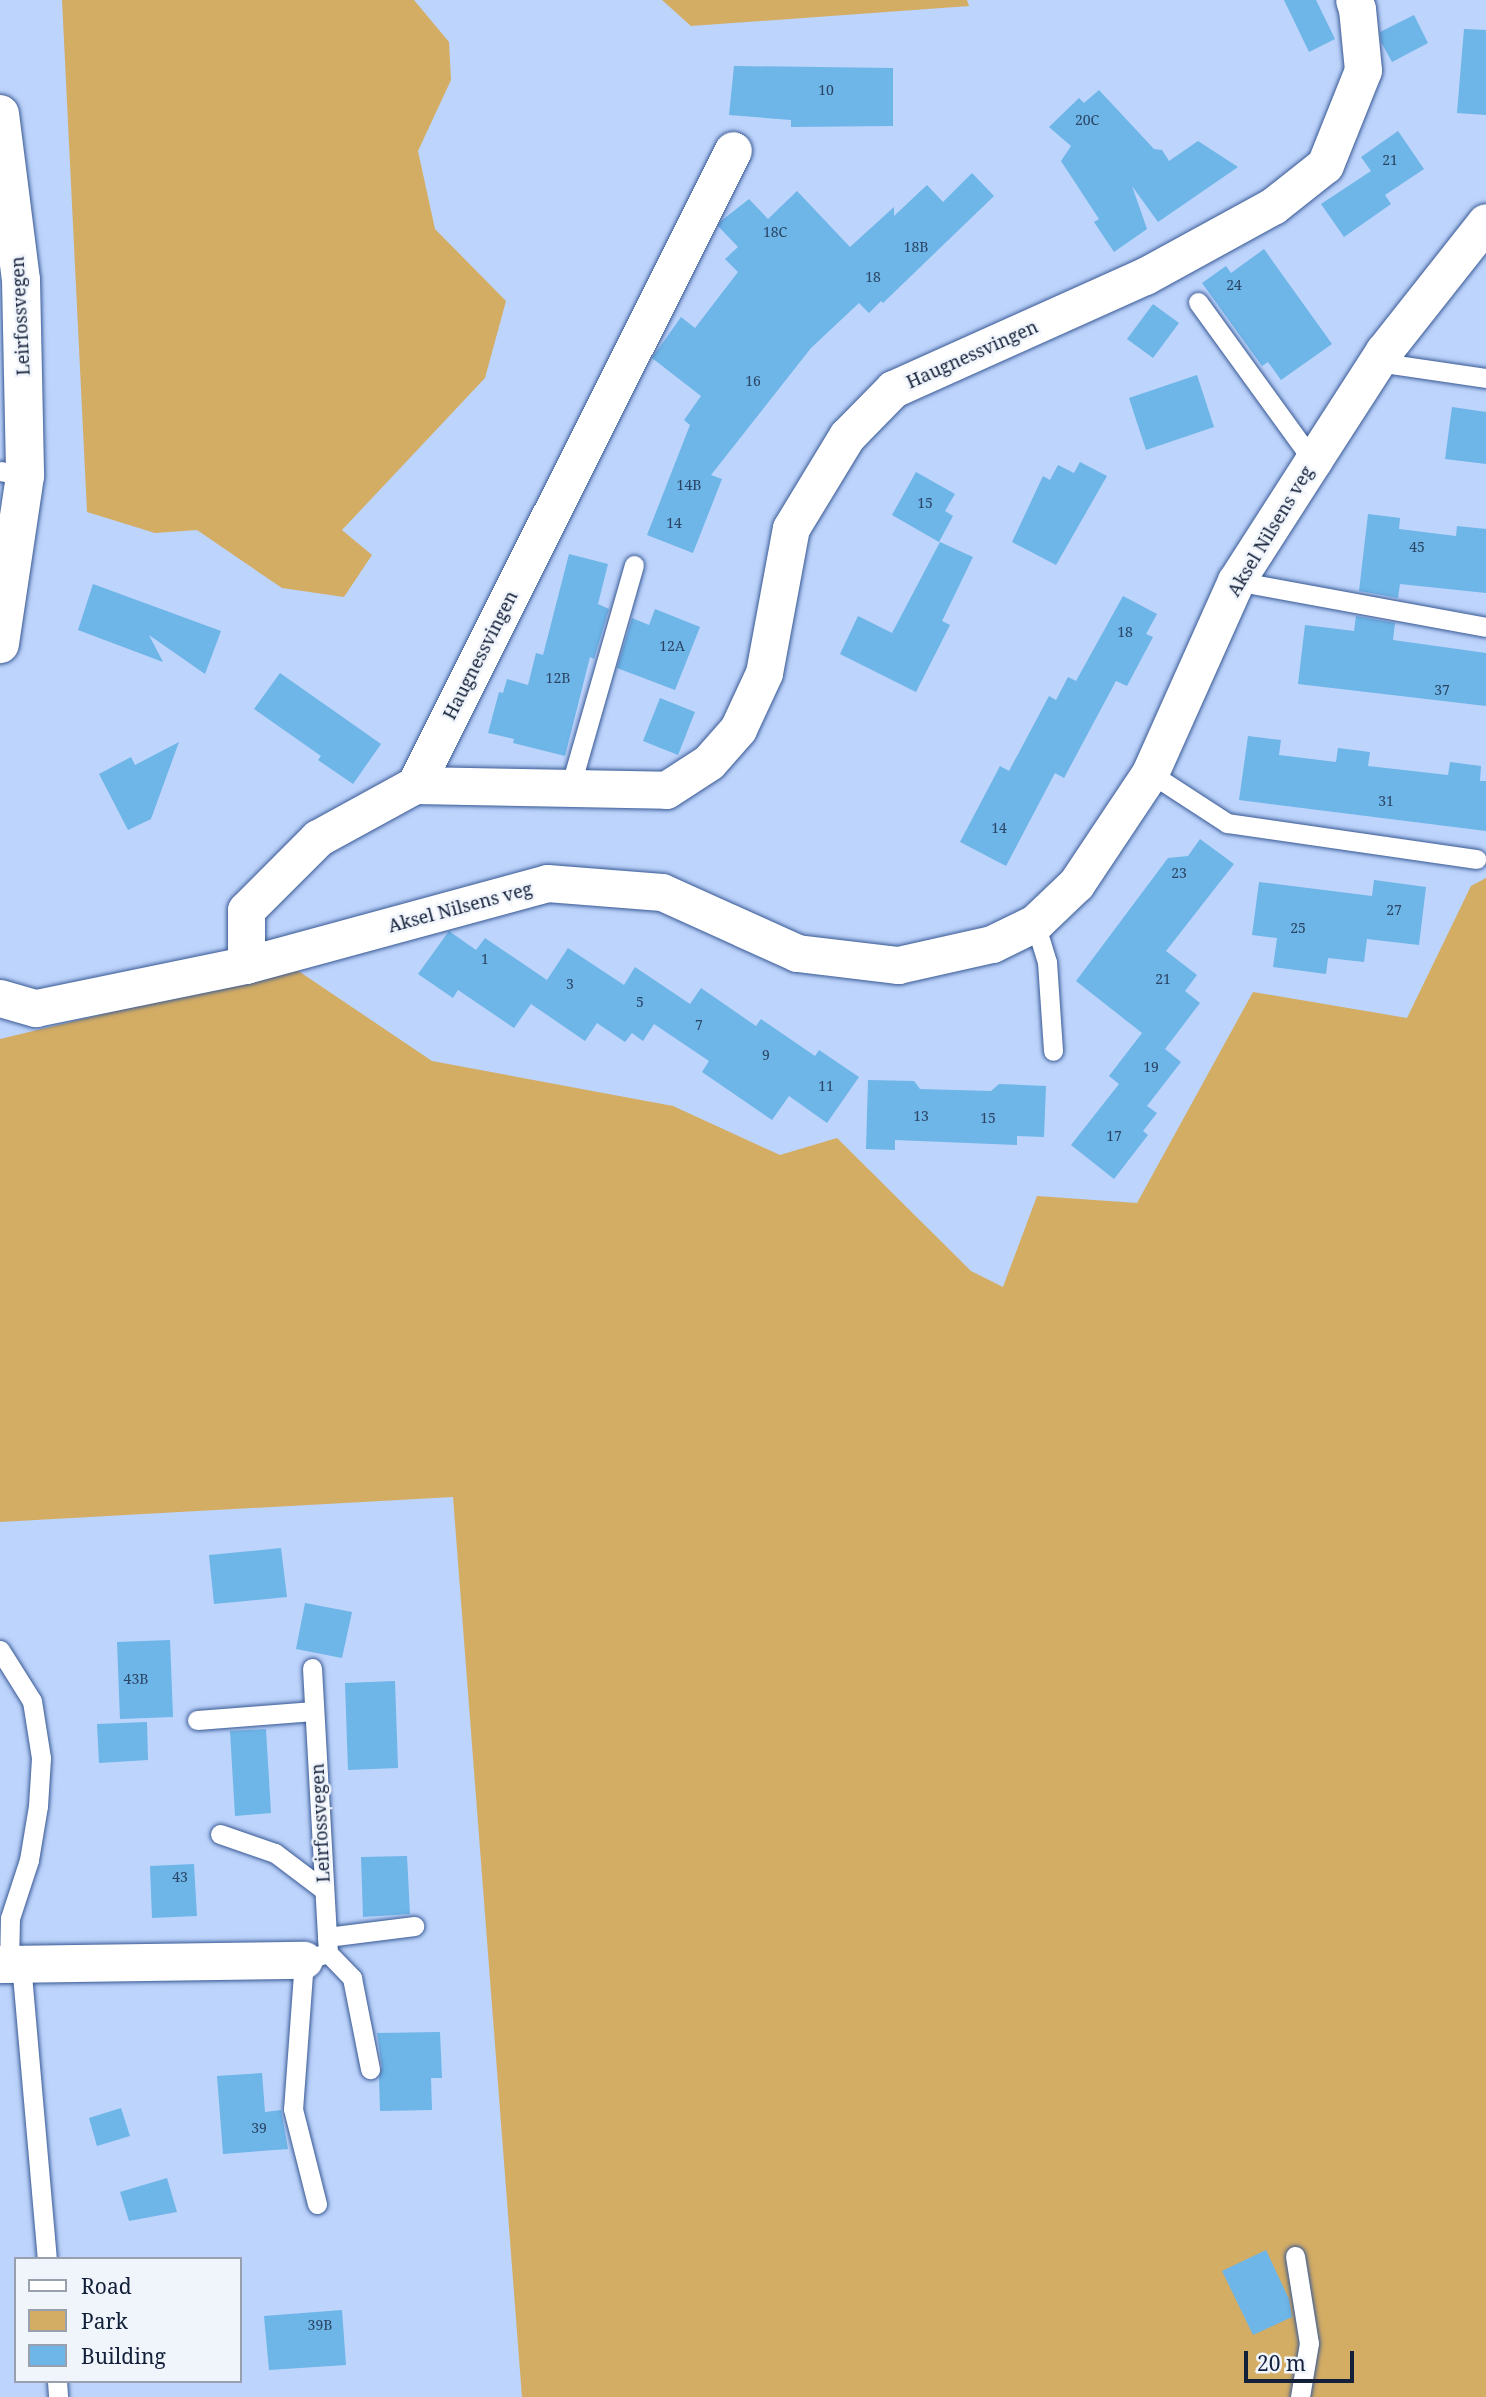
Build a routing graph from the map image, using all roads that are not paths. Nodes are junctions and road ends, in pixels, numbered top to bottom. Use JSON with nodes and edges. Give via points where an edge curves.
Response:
{"nodes":[{"id":1,"x":1354,"y":0,"type":"edge"},
{"id":2,"x":0,"y":114,"type":"edge"},
{"id":3,"x":733,"y":150,"type":"dead end"},
{"id":4,"x":1486,"y":222,"type":"edge"},
{"id":5,"x":1198,"y":302,"type":"dead end"},
{"id":6,"x":1377,"y":362,"type":"junction"},
{"id":7,"x":1486,"y":378,"type":"edge"},
{"id":8,"x":1313,"y":461,"type":"junction"},
{"id":9,"x":12,"y":474,"type":"edge"},
{"id":10,"x":634,"y":565,"type":"dead end"},
{"id":11,"x":1236,"y":581,"type":"junction"},
{"id":12,"x":1486,"y":627,"type":"edge"},
{"id":13,"x":0,"y":644,"type":"edge"},
{"id":14,"x":1150,"y":773,"type":"junction"},
{"id":15,"x":415,"y":785,"type":"junction"},
{"id":16,"x":570,"y":788,"type":"junction"},
{"id":17,"x":1476,"y":859,"type":"dead end"},
{"id":18,"x":1035,"y":923,"type":"junction"},
{"id":19,"x":246,"y":965,"type":"junction"},
{"id":20,"x":0,"y":998,"type":"edge"},
{"id":21,"x":1054,"y":1051,"type":"dead end"},
{"id":22,"x":0,"y":1650,"type":"edge"},
{"id":23,"x":312,"y":1668,"type":"dead end"},
{"id":24,"x":314,"y":1711,"type":"junction"},
{"id":25,"x":197,"y":1720,"type":"dead end"},
{"id":26,"x":220,"y":1834,"type":"dead end"},
{"id":27,"x":324,"y":1890,"type":"junction"},
{"id":28,"x":414,"y":1926,"type":"dead end"},
{"id":29,"x":319,"y":1950,"type":"junction"},
{"id":30,"x":10,"y":1964,"type":"edge"},
{"id":31,"x":370,"y":2069,"type":"dead end"},
{"id":32,"x":317,"y":2204,"type":"dead end"},
{"id":33,"x":1294,"y":2256,"type":"dead end"},
{"id":34,"x":47,"y":2257,"type":"edge"},
{"id":35,"x":1300,"y":2397,"type":"edge"}],
"edges":[{"from":1,"to":16,"type":"street","name":"Haugnessvingen","via":[[1363,70],[1325,165],[1273,206],[1145,276],[893,388],[847,436],[791,528],[764,673],[738,729],[709,762],[666,789]]},
{"from":2,"to":9,"type":"street","name":"Leirfossvegen","via":[[21,280]]},
{"from":3,"to":15,"type":"street","name":"Haugnessvingen"},
{"from":4,"to":6,"type":"street","name":"Aksel Nilsens veg"},
{"from":5,"to":8,"type":"lane"},
{"from":6,"to":7,"type":"lane"},
{"from":6,"to":8,"type":"street","name":"Aksel Nilsens veg"},
{"from":8,"to":11,"type":"street","name":"Aksel Nilsens veg"},
{"from":9,"to":13,"type":"street","name":"Leirfossvegen"},
{"from":10,"to":16,"type":"lane"},
{"from":11,"to":12,"type":"lane"},
{"from":11,"to":14,"type":"street","name":"Aksel Nilsens veg"},
{"from":14,"to":17,"type":"lane","via":[[1227,823]]},
{"from":14,"to":18,"type":"street","name":"Aksel Nilsens veg","via":[[1076,884]]},
{"from":15,"to":16,"type":"street","name":"Haugnessvingen"},
{"from":15,"to":19,"type":"street","name":"Haugnessvingen","via":[[318,838],[246,910]]},
{"from":18,"to":19,"type":"street","name":"Aksel Nilsens veg","via":[[992,944],[898,965],[797,953],[662,892],[547,883]]},
{"from":18,"to":21,"type":"lane","via":[[1046,962]]},
{"from":19,"to":20,"type":"street","name":"Aksel Nilsens veg","via":[[36,1008]]},
{"from":22,"to":30,"type":"lane","via":[[32,1701],[41,1758],[29,1860],[10,1918]]},
{"from":23,"to":24,"type":"lane","name":"Leirfossvegen"},
{"from":24,"to":25,"type":"lane"},
{"from":24,"to":27,"type":"lane","name":"Leirfossvegen"},
{"from":26,"to":27,"type":"lane","via":[[275,1853]]},
{"from":27,"to":29,"type":"lane","name":"Leirfossvegen"},
{"from":28,"to":29,"type":"lane"},
{"from":29,"to":30,"type":"street"},
{"from":29,"to":31,"type":"lane","via":[[352,1978]]},
{"from":29,"to":32,"type":"lane","name":"Leirfossvegen","via":[[293,2109]]},
{"from":30,"to":34,"type":"lane"},
{"from":33,"to":35,"type":"lane","via":[[1309,2343]]}]}
